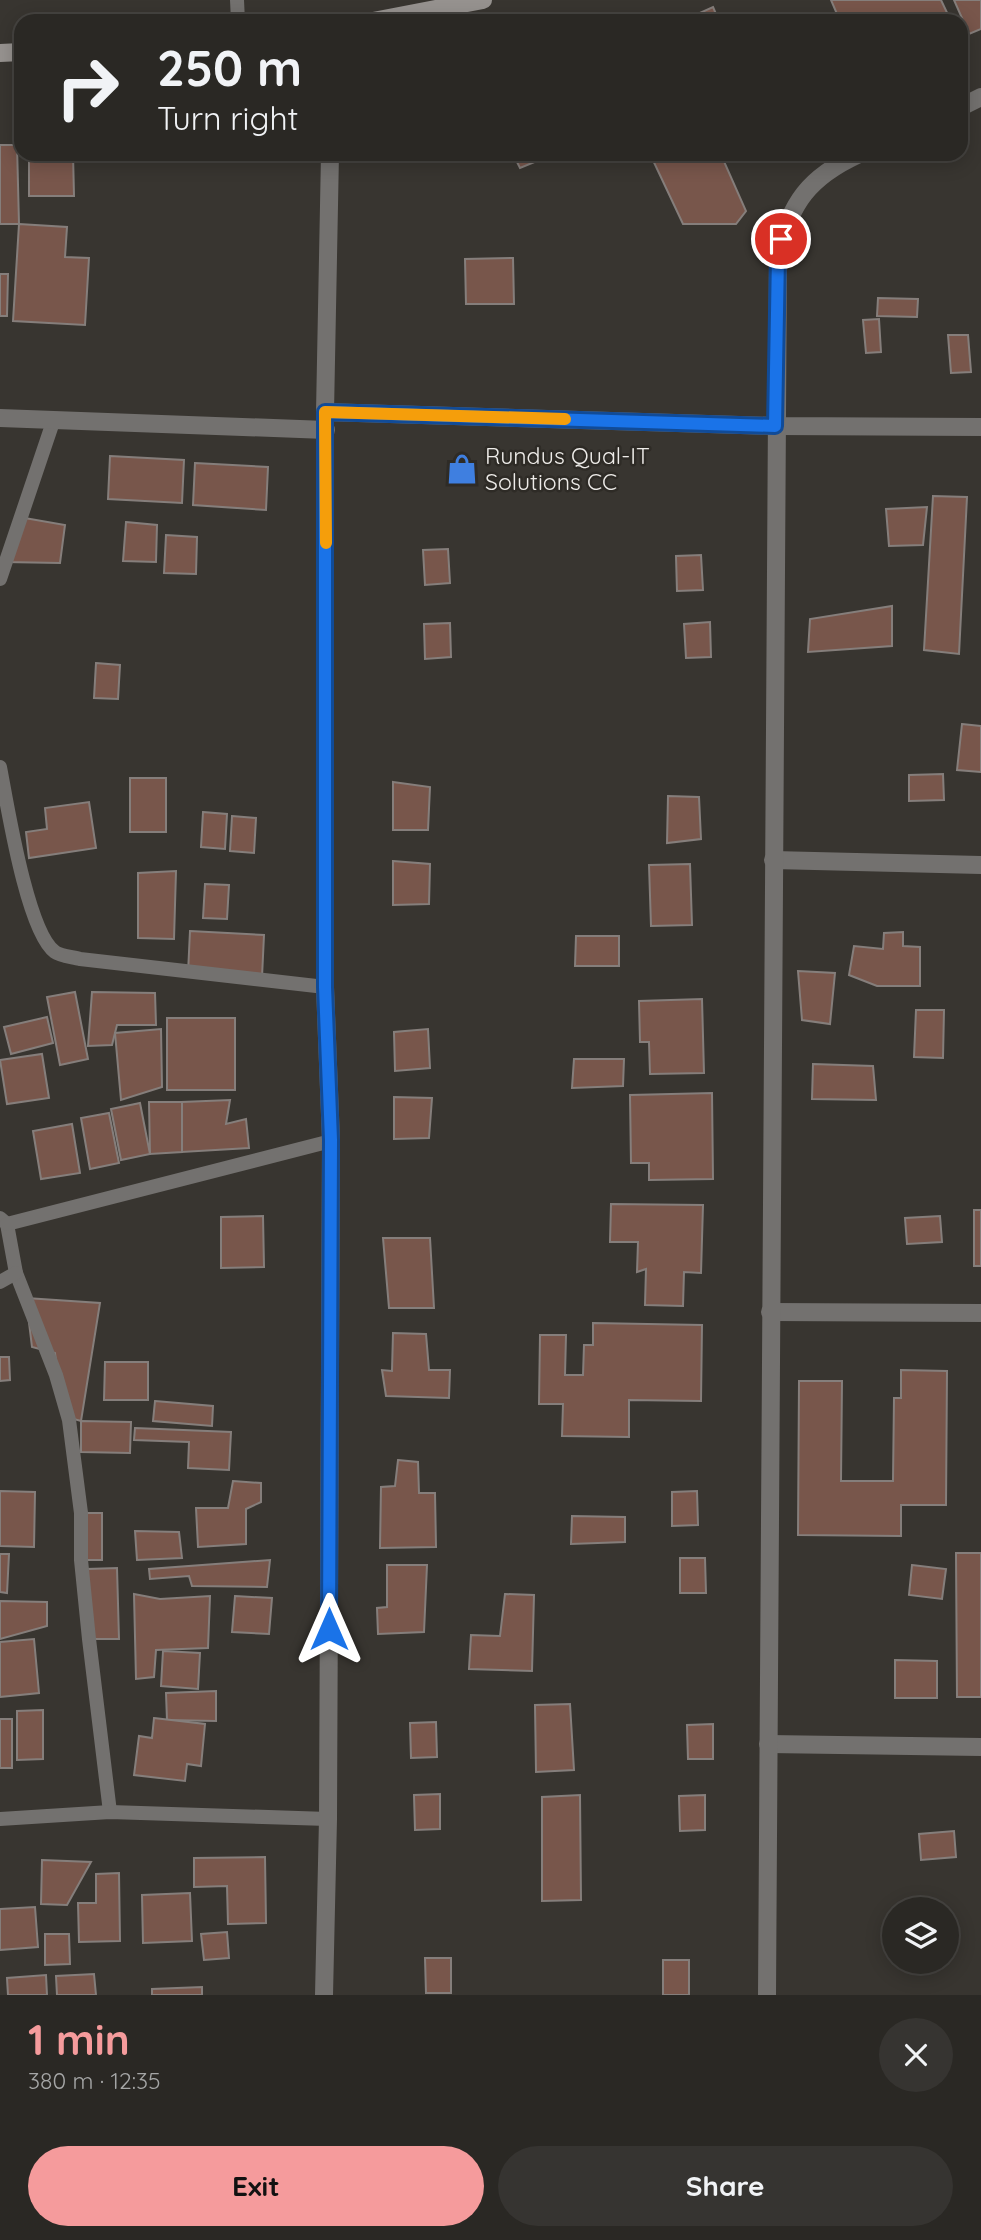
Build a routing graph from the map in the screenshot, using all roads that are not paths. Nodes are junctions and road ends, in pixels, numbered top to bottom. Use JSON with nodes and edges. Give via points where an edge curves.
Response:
{"nodes":[{"id":1,"x":483,"y":0,"type":"edge"},
{"id":2,"x":410,"y":14,"type":"edge"},
{"id":3,"x":330,"y":161,"type":"edge"},
{"id":4,"x":847,"y":161,"type":"edge"},
{"id":5,"x":325,"y":412,"type":"junction"},
{"id":6,"x":0,"y":418,"type":"edge"},
{"id":7,"x":53,"y":422,"type":"junction"},
{"id":8,"x":775,"y":426,"type":"junction"},
{"id":9,"x":981,"y":427,"type":"edge"},
{"id":10,"x":326,"y":430,"type":"junction"},
{"id":11,"x":0,"y":579,"type":"edge"},
{"id":12,"x":0,"y":767,"type":"edge"},
{"id":13,"x":773,"y":860,"type":"junction"},
{"id":14,"x":981,"y":865,"type":"edge"},
{"id":15,"x":325,"y":987,"type":"junction"},
{"id":16,"x":331,"y":1140,"type":"junction"},
{"id":17,"x":3,"y":1221,"type":"edge"},
{"id":18,"x":16,"y":1273,"type":"junction"},
{"id":19,"x":0,"y":1282,"type":"edge"},
{"id":20,"x":770,"y":1312,"type":"junction"},
{"id":21,"x":981,"y":1313,"type":"edge"},
{"id":22,"x":768,"y":1744,"type":"junction"},
{"id":23,"x":981,"y":1747,"type":"edge"},
{"id":24,"x":110,"y":1812,"type":"junction"},
{"id":25,"x":0,"y":1819,"type":"edge"},
{"id":26,"x":328,"y":1819,"type":"junction"},
{"id":27,"x":324,"y":1995,"type":"edge"},
{"id":28,"x":767,"y":1995,"type":"edge"}],
"edges":[{"from":1,"to":2,"type":"main road"},
{"from":3,"to":5,"type":"street"},
{"from":4,"to":8,"type":"street","via":[[819,177],[785,223],[778,256]]},
{"from":5,"to":8,"type":"street"},
{"from":5,"to":10,"type":"street"},
{"from":6,"to":7,"type":"street"},
{"from":7,"to":10,"type":"street"},
{"from":7,"to":11,"type":"lane"},
{"from":8,"to":9,"type":"street"},
{"from":8,"to":13,"type":"street"},
{"from":10,"to":15,"type":"street"},
{"from":12,"to":15,"type":"lane","via":[[33,911],[55,953]]},
{"from":13,"to":14,"type":"street"},
{"from":13,"to":20,"type":"street"},
{"from":15,"to":16,"type":"street"},
{"from":16,"to":17,"type":"lane"},
{"from":16,"to":26,"type":"street"},
{"from":17,"to":18,"type":"lane"},
{"from":18,"to":19,"type":"lane"},
{"from":18,"to":24,"type":"lane","via":[[69,1420]]},
{"from":20,"to":21,"type":"street"},
{"from":20,"to":22,"type":"street"},
{"from":22,"to":23,"type":"street"},
{"from":22,"to":28,"type":"street"},
{"from":24,"to":25,"type":"lane"},
{"from":24,"to":26,"type":"lane"},
{"from":26,"to":27,"type":"street"}]}
